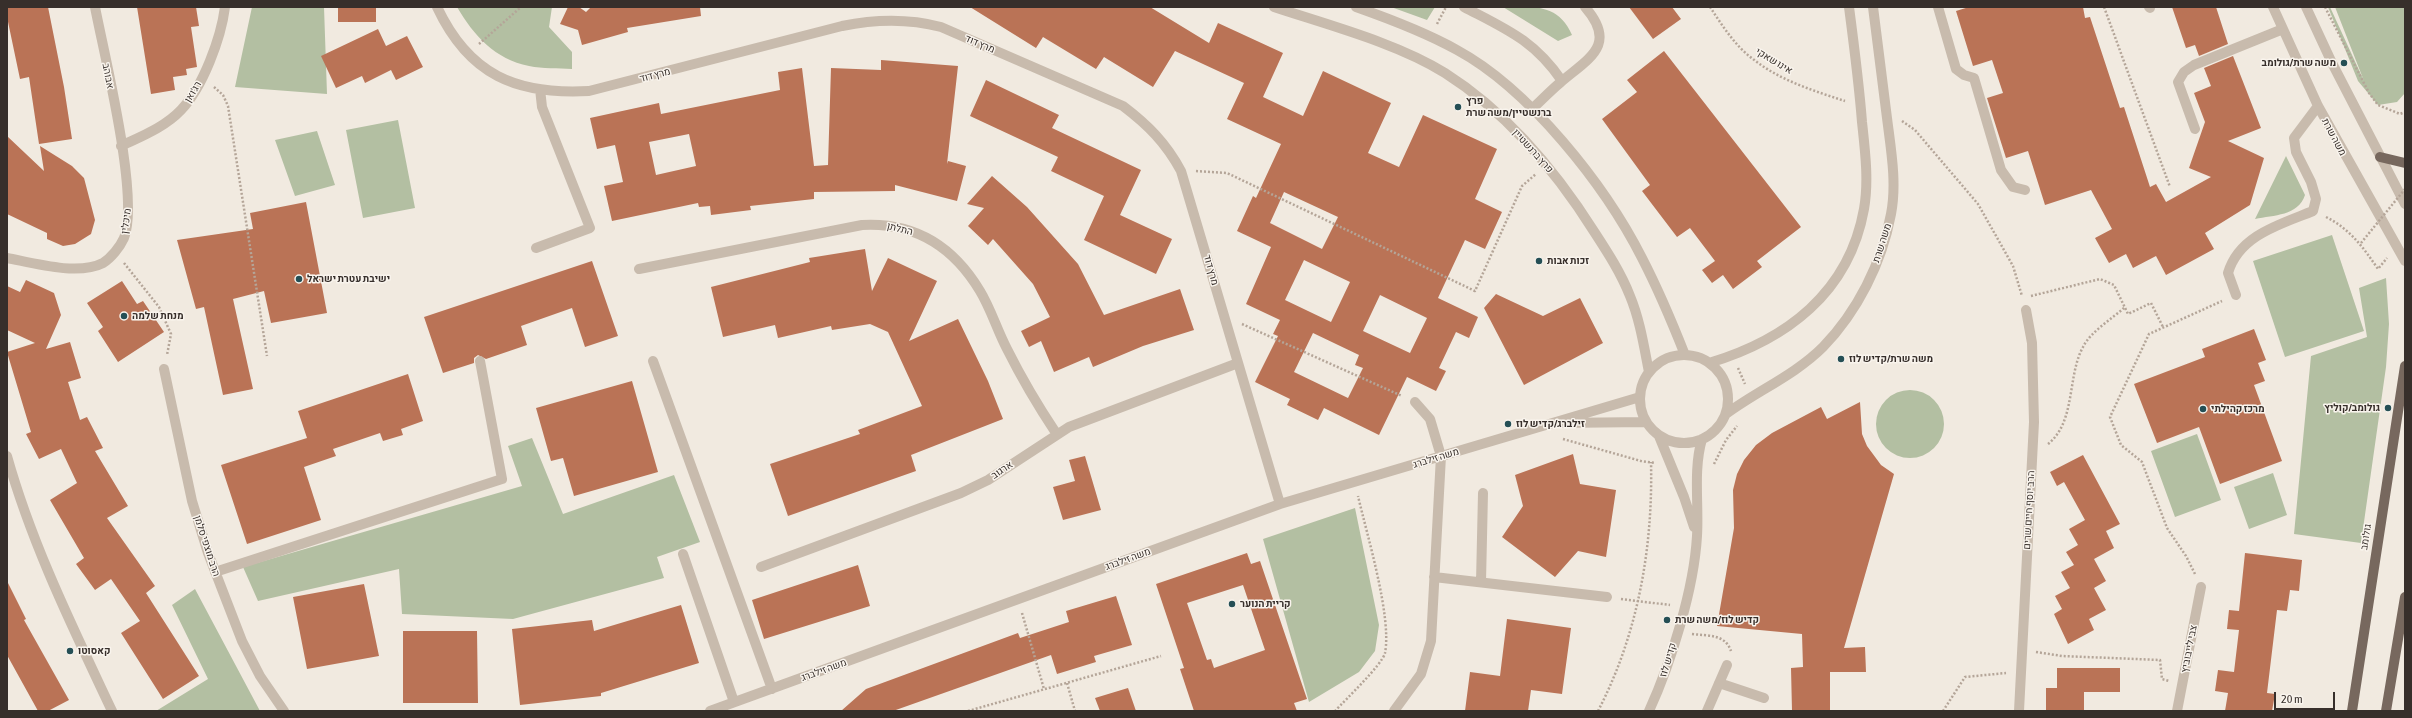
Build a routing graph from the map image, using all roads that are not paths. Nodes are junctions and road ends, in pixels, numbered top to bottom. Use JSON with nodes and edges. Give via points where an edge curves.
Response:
{"nodes":[{"id":1,"x":96,"y":7,"type":"edge"},
{"id":2,"x":225,"y":7,"type":"edge"},
{"id":3,"x":437,"y":7,"type":"edge"},
{"id":4,"x":1274,"y":7,"type":"edge"},
{"id":5,"x":1356,"y":7,"type":"edge"},
{"id":6,"x":1464,"y":7,"type":"edge"},
{"id":7,"x":1585,"y":7,"type":"edge"},
{"id":8,"x":1849,"y":7,"type":"edge"},
{"id":9,"x":1873,"y":7,"type":"edge"},
{"id":10,"x":1938,"y":7,"type":"edge"},
{"id":11,"x":2273,"y":7,"type":"edge"},
{"id":12,"x":2306,"y":7,"type":"edge"},
{"id":13,"x":2283,"y":30,"type":"junction"},
{"id":14,"x":1562,"y":81,"type":"junction"},
{"id":15,"x":540,"y":90,"type":"junction"},
{"id":16,"x":2318,"y":106,"type":"junction"},
{"id":17,"x":1532,"y":110,"type":"junction"},
{"id":18,"x":2195,"y":129,"type":"dead end"},
{"id":19,"x":122,"y":146,"type":"junction"},
{"id":20,"x":2380,"y":156,"type":"junction"},
{"id":21,"x":2405,"y":163,"type":"edge"},
{"id":22,"x":2026,"y":190,"type":"dead end"},
{"id":23,"x":2405,"y":204,"type":"edge"},
{"id":24,"x":536,"y":248,"type":"dead end"},
{"id":25,"x":7,"y":258,"type":"edge"},
{"id":26,"x":2405,"y":261,"type":"edge"},
{"id":27,"x":638,"y":269,"type":"dead end"},
{"id":28,"x":2236,"y":295,"type":"road end"},
{"id":29,"x":2026,"y":310,"type":"dead end"},
{"id":30,"x":1685,"y":355,"type":"junction"},
{"id":31,"x":480,"y":361,"type":"dead end"},
{"id":32,"x":653,"y":361,"type":"dead end"},
{"id":33,"x":1238,"y":363,"type":"junction"},
{"id":34,"x":1709,"y":363,"type":"junction"},
{"id":35,"x":2405,"y":366,"type":"edge"},
{"id":36,"x":164,"y":369,"type":"road end"},
{"id":37,"x":1649,"y":372,"type":"junction"},
{"id":38,"x":1640,"y":397,"type":"junction"},
{"id":39,"x":1415,"y":402,"type":"road end"},
{"id":40,"x":1726,"y":414,"type":"junction"},
{"id":41,"x":1646,"y":422,"type":"junction"},
{"id":42,"x":1552,"y":423,"type":"junction"},
{"id":43,"x":1056,"y":433,"type":"junction"},
{"id":44,"x":1659,"y":436,"type":"junction"},
{"id":45,"x":1702,"y":439,"type":"junction"},
{"id":46,"x":7,"y":456,"type":"edge"},
{"id":47,"x":1441,"y":456,"type":"junction"},
{"id":48,"x":1483,"y":493,"type":"dead end"},
{"id":49,"x":1280,"y":504,"type":"junction"},
{"id":50,"x":1697,"y":537,"type":"junction"},
{"id":51,"x":683,"y":554,"type":"dead end"},
{"id":52,"x":761,"y":566,"type":"dead end"},
{"id":53,"x":215,"y":572,"type":"junction"},
{"id":54,"x":1434,"y":577,"type":"junction"},
{"id":55,"x":1481,"y":582,"type":"junction"},
{"id":56,"x":2201,"y":587,"type":"road end"},
{"id":57,"x":1607,"y":597,"type":"road end"},
{"id":58,"x":2405,"y":597,"type":"edge"},
{"id":59,"x":1727,"y":665,"type":"road end"},
{"id":60,"x":1719,"y":683,"type":"junction"},
{"id":61,"x":772,"y":688,"type":"junction"},
{"id":62,"x":1764,"y":698,"type":"dead end"},
{"id":63,"x":734,"y":702,"type":"junction"},
{"id":64,"x":112,"y":711,"type":"edge"},
{"id":65,"x":284,"y":711,"type":"edge"},
{"id":66,"x":710,"y":711,"type":"edge"},
{"id":67,"x":1394,"y":711,"type":"edge"},
{"id":68,"x":1649,"y":711,"type":"edge"},
{"id":69,"x":1707,"y":711,"type":"edge"},
{"id":70,"x":2019,"y":711,"type":"edge"},
{"id":71,"x":2177,"y":711,"type":"edge"},
{"id":72,"x":2352,"y":711,"type":"edge"},
{"id":73,"x":2386,"y":711,"type":"edge"}],
"edges":[{"from":1,"to":19,"type":"street","name":"אבוהב"},
{"from":2,"to":19,"type":"street","name":"רג'ואן","via":[[215,47],[200,80],[182,110],[153,130]]},
{"from":3,"to":15,"type":"street","name":"מרץ דוד","via":[[446,25],[476,62],[499,78]]},
{"from":4,"to":37,"type":"street","name":"פרץ ברנשטיין","via":[[1377,42],[1444,73],[1480,97],[1514,128],[1548,165],[1619,270],[1638,322]]},
{"from":5,"to":17,"type":"street","via":[[1458,50],[1496,77]]},
{"from":6,"to":14,"type":"street","via":[[1521,37],[1550,63]]},
{"from":7,"to":14,"type":"street","via":[[1596,21],[1600,33],[1598,48],[1578,70]]},
{"from":8,"to":34,"type":"street","via":[[1866,163],[1864,209],[1858,234],[1844,265],[1818,303],[1783,332],[1755,347]]},
{"from":9,"to":40,"type":"street","name":"משה שרת","via":[[1893,157],[1892,213],[1884,243],[1855,307],[1822,347],[1794,370]]},
{"from":10,"to":22,"type":"street","via":[[1956,69],[1974,78],[2001,170],[2013,187]]},
{"from":11,"to":13,"type":"street","name":"משה שרת"},
{"from":12,"to":20,"type":"street"},
{"from":13,"to":16,"type":"street","name":"משה שרת"},
{"from":13,"to":18,"type":"street","via":[[2194,65],[2184,72],[2178,82]]},
{"from":14,"to":17,"type":"street"},
{"from":15,"to":24,"type":"street","via":[[542,107],[590,228]]},
{"from":15,"to":33,"type":"street","name":"מרץ דוד","via":[[589,91],[867,21],[919,21],[940,27],[1123,106],[1154,131],[1168,148],[1181,171]]},
{"from":16,"to":26,"type":"street","name":"משה שרת"},
{"from":16,"to":28,"type":"street","via":[[2294,138],[2296,152],[2311,182],[2316,199],[2313,211],[2258,234],[2244,248],[2228,273]]},
{"from":17,"to":30,"type":"street","via":[[1558,137],[1610,205],[1642,257]]},
{"from":19,"to":25,"type":"street","name":"מיכלין","via":[[128,192],[127,218],[124,237],[116,252],[103,263],[71,269]]},
{"from":20,"to":21,"type":"main road"},
{"from":20,"to":23,"type":"street"},
{"from":27,"to":43,"type":"street","name":"התלתן","via":[[862,226],[882,224],[919,234],[942,246],[962,264],[980,292],[1022,380]]},
{"from":29,"to":70,"type":"street","name":"הרב יוסף חיים שרים","via":[[2032,343],[2034,422]]},
{"from":30,"to":34,"type":"street"},
{"from":30,"to":37,"type":"street","via":[[1664,360]]},
{"from":31,"to":53,"type":"street","via":[[502,479]]},
{"from":32,"to":61,"type":"street"},
{"from":33,"to":43,"type":"street","name":"ארגוב"},
{"from":33,"to":49,"type":"street","name":"מרץ דוד"},
{"from":34,"to":40,"type":"street","via":[[1725,383],[1728,400]]},
{"from":35,"to":72,"type":"main road","name":"גולומב"},
{"from":36,"to":53,"type":"street","name":"הרב מוצפי סלמן","via":[[192,501]]},
{"from":37,"to":38,"type":"street","via":[[1642,384]]},
{"from":38,"to":41,"type":"street","via":[[1641,411]]},
{"from":38,"to":42,"type":"street","name":"משה זילברג"},
{"from":39,"to":47,"type":"street","via":[[1430,419]]},
{"from":40,"to":45,"type":"street","via":[[1717,428]]},
{"from":41,"to":42,"type":"street","name":"משה זילברג","via":[[1572,425]]},
{"from":41,"to":44,"type":"street"},
{"from":42,"to":47,"type":"street","name":"משה זילברג"},
{"from":43,"to":52,"type":"street","name":"ארגוב","via":[[988,480],[961,493]]},
{"from":44,"to":45,"type":"street","via":[[1679,443]]},
{"from":44,"to":50,"type":"street","name":"קדיש לוז"},
{"from":45,"to":50,"type":"street","name":"קדיש לוז","via":[[1697,468]]},
{"from":46,"to":64,"type":"street","via":[[20,503]]},
{"from":47,"to":49,"type":"street","name":"משה זילברג"},
{"from":47,"to":54,"type":"street"},
{"from":48,"to":55,"type":"street"},
{"from":49,"to":61,"type":"street","name":"משה זילברג"},
{"from":50,"to":68,"type":"street","name":"קדיש לוז","via":[[1689,593]]},
{"from":51,"to":63,"type":"street"},
{"from":53,"to":65,"type":"street","name":"הרב מוצפי סלמן","via":[[246,648],[260,676]]},
{"from":54,"to":55,"type":"street"},
{"from":54,"to":67,"type":"street","via":[[1428,656],[1421,674]]},
{"from":55,"to":57,"type":"street"},
{"from":56,"to":71,"type":"street","name":"צבי לייבוביץ"},
{"from":58,"to":73,"type":"main road"},
{"from":59,"to":60,"type":"street"},
{"from":60,"to":62,"type":"street"},
{"from":60,"to":69,"type":"street"},
{"from":61,"to":63,"type":"street","name":"משה זילברג"},
{"from":63,"to":66,"type":"street","name":"משה זילברג"}]}
